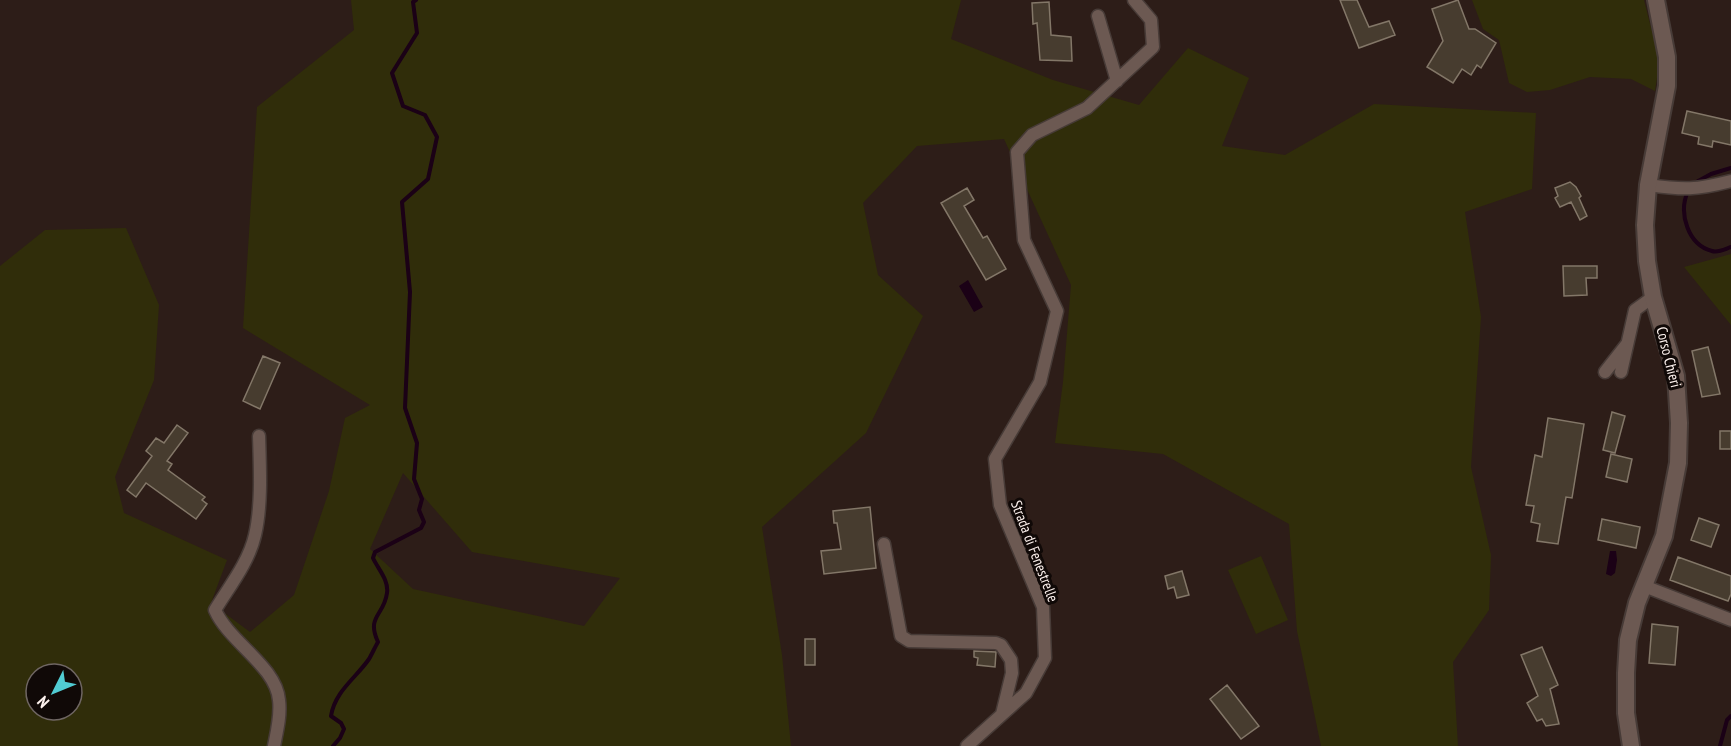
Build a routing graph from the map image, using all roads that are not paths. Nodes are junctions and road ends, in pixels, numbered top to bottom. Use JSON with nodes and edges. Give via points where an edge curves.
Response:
{"nodes":[{"id":1,"x":1134,"y":0,"type":"edge"},
{"id":2,"x":1656,"y":0,"type":"edge"},
{"id":3,"x":1098,"y":16,"type":"dead end"},
{"id":4,"x":1117,"y":81,"type":"junction"},
{"id":5,"x":1731,"y":181,"type":"edge"},
{"id":6,"x":1648,"y":185,"type":"junction"},
{"id":7,"x":1653,"y":297,"type":"junction"},
{"id":8,"x":1628,"y":343,"type":"junction"},
{"id":9,"x":1605,"y":372,"type":"dead end"},
{"id":10,"x":1622,"y":372,"type":"dead end"},
{"id":11,"x":259,"y":436,"type":"dead end"},
{"id":12,"x":884,"y":544,"type":"dead end"},
{"id":13,"x":1644,"y":586,"type":"junction"},
{"id":14,"x":1731,"y":620,"type":"edge"},
{"id":15,"x":1002,"y":715,"type":"junction"},
{"id":16,"x":274,"y":746,"type":"edge"},
{"id":17,"x":966,"y":746,"type":"edge"},
{"id":18,"x":1631,"y":746,"type":"edge"}],
"edges":[{"from":1,"to":4,"type":"street","name":"Strada di Fenestrelle","via":[[1151,20],[1153,47]]},
{"from":2,"to":6,"type":"main road","name":"Corso Chieri","via":[[1667,57],[1667,86]]},
{"from":3,"to":4,"type":"street"},
{"from":4,"to":15,"type":"street","name":"Strada di Fenestrelle","via":[[1087,108],[1032,135],[1017,152],[1024,240],[1057,311],[1040,382],[995,459],[1000,505],[1043,608],[1045,658],[1026,693]]},
{"from":5,"to":6,"type":"street","via":[[1700,189]]},
{"from":6,"to":7,"type":"main road","name":"Corso Chieri","via":[[1645,225]]},
{"from":7,"to":8,"type":"street","via":[[1635,310]]},
{"from":7,"to":13,"type":"main road","name":"Corso Chieri","via":[[1676,376],[1679,433],[1678,463],[1664,536]]},
{"from":8,"to":9,"type":"street"},
{"from":8,"to":10,"type":"street"},
{"from":11,"to":16,"type":"street","via":[[255,535],[215,610],[227,630],[274,683],[279,698]]},
{"from":12,"to":15,"type":"street","via":[[901,636],[909,641],[996,642],[1007,652],[1012,673]]},
{"from":13,"to":14,"type":"street"},
{"from":13,"to":18,"type":"main road","name":"Corso Chieri","via":[[1631,624],[1626,673]]},
{"from":15,"to":17,"type":"street","name":"Strada di Fenestrelle"}]}
